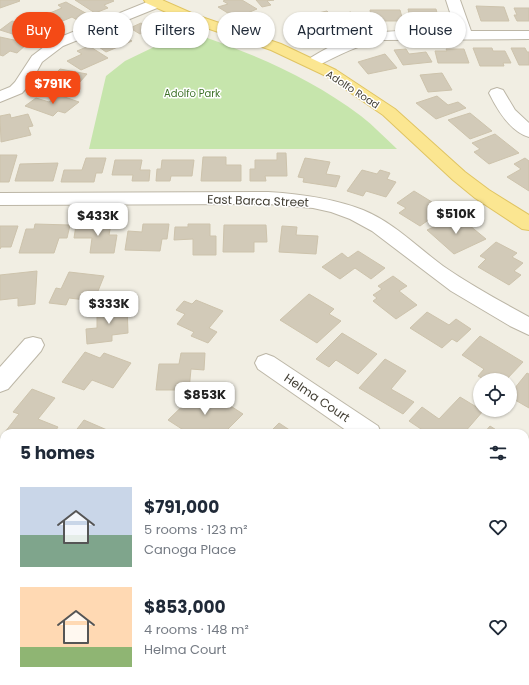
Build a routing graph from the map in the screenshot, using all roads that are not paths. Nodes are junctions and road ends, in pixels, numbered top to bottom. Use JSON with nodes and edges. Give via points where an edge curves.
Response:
{"nodes":[{"id":1,"x":453,"y":0,"type":"edge"},
{"id":2,"x":154,"y":2,"type":"edge"},
{"id":3,"x":457,"y":12,"type":"edge"},
{"id":4,"x":466,"y":35,"type":"edge"},
{"id":5,"x":529,"y":35,"type":"edge"},
{"id":6,"x":395,"y":36,"type":"edge"},
{"id":7,"x":312,"y":63,"type":"junction"},
{"id":8,"x":497,"y":93,"type":"dead end"},
{"id":9,"x":0,"y":97,"type":"edge"},
{"id":10,"x":529,"y":132,"type":"edge"},
{"id":11,"x":0,"y":199,"type":"edge"},
{"id":12,"x":529,"y":224,"type":"edge"},
{"id":13,"x":529,"y":327,"type":"edge"},
{"id":14,"x":33,"y":345,"type":"dead end"},
{"id":15,"x":266,"y":363,"type":"dead end"},
{"id":16,"x":0,"y":383,"type":"edge"},
{"id":17,"x":363,"y":429,"type":"edge"}],
"edges":[{"from":1,"to":3,"type":"street"},
{"from":2,"to":7,"type":"main road","name":"Adolfo Road","via":[[191,18],[253,38]]},
{"from":2,"to":9,"type":"street","via":[[58,43],[37,59],[16,90]]},
{"from":4,"to":5,"type":"street"},
{"from":6,"to":7,"type":"street","via":[[372,38],[342,47]]},
{"from":7,"to":12,"type":"main road","name":"Adolfo Road","via":[[377,103],[459,176]]},
{"from":8,"to":10,"type":"street","via":[[508,113]]},
{"from":11,"to":13,"type":"street","name":"East Barca Street","via":[[292,199],[320,203],[346,210],[386,231],[455,284]]},
{"from":14,"to":16,"type":"street"},
{"from":15,"to":17,"type":"street","name":"Helma Court"}]}
